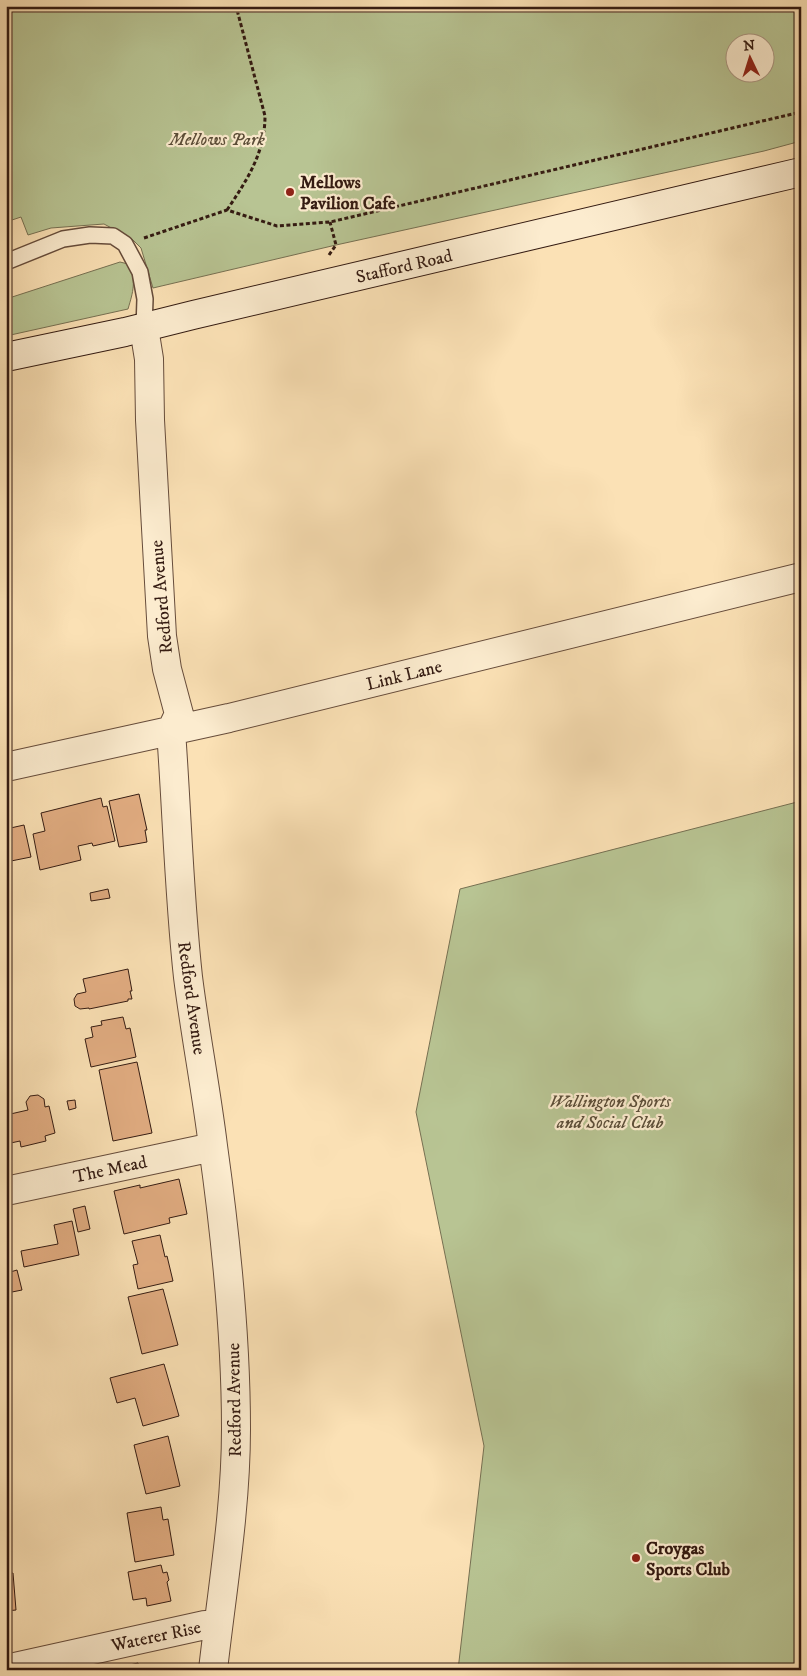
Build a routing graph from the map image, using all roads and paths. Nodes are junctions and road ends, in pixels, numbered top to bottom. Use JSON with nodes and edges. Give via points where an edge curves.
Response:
{"nodes":[{"id":1,"x":236,"y":6,"type":"edge"},
{"id":2,"x":801,"y":112,"type":"edge"},
{"id":3,"x":801,"y":172,"type":"edge"},
{"id":4,"x":227,"y":210,"type":"junction"},
{"id":5,"x":126,"y":244,"type":"junction"},
{"id":6,"x":6,"y":262,"type":"edge"},
{"id":7,"x":144,"y":328,"type":"junction"},
{"id":8,"x":6,"y":358,"type":"edge"},
{"id":9,"x":801,"y":577,"type":"edge"},
{"id":10,"x":172,"y":731,"type":"junction"},
{"id":11,"x":6,"y":767,"type":"edge"},
{"id":12,"x":213,"y":1147,"type":"junction"},
{"id":13,"x":6,"y":1191,"type":"edge"},
{"id":14,"x":218,"y":1626,"type":"junction"},
{"id":15,"x":6,"y":1669,"type":"edge"},
{"id":16,"x":213,"y":1670,"type":"edge"}],
"edges":[{"from":1,"to":4,"type":"path","via":[[265,116],[265,134],[246,181]]},
{"from":2,"to":4,"type":"path","via":[[330,222],[277,226]]},
{"from":3,"to":7,"type":"street","name":"Stafford Road"},
{"from":4,"to":5,"type":"path"},
{"from":5,"to":6,"type":"lane","via":[[113,236],[63,239]]},
{"from":5,"to":7,"type":"lane","via":[[140,272],[145,299]]},
{"from":7,"to":8,"type":"street","name":"Stafford Road"},
{"from":7,"to":10,"type":"street","name":"Redford Avenue","via":[[149,359],[162,636],[179,714]]},
{"from":9,"to":10,"type":"street","name":"Link Lane"},
{"from":10,"to":11,"type":"street","name":"Link Lane"},
{"from":10,"to":12,"type":"street","name":"Redford Avenue","via":[[182,922]]},
{"from":12,"to":13,"type":"street","name":"The Mead"},
{"from":12,"to":14,"type":"street","name":"Redford Avenue","via":[[232,1318],[236,1430],[230,1526]]},
{"from":14,"to":15,"type":"street","name":"Waterer Rise","via":[[205,1625]]},
{"from":14,"to":16,"type":"street","name":"Redford Avenue"}]}
